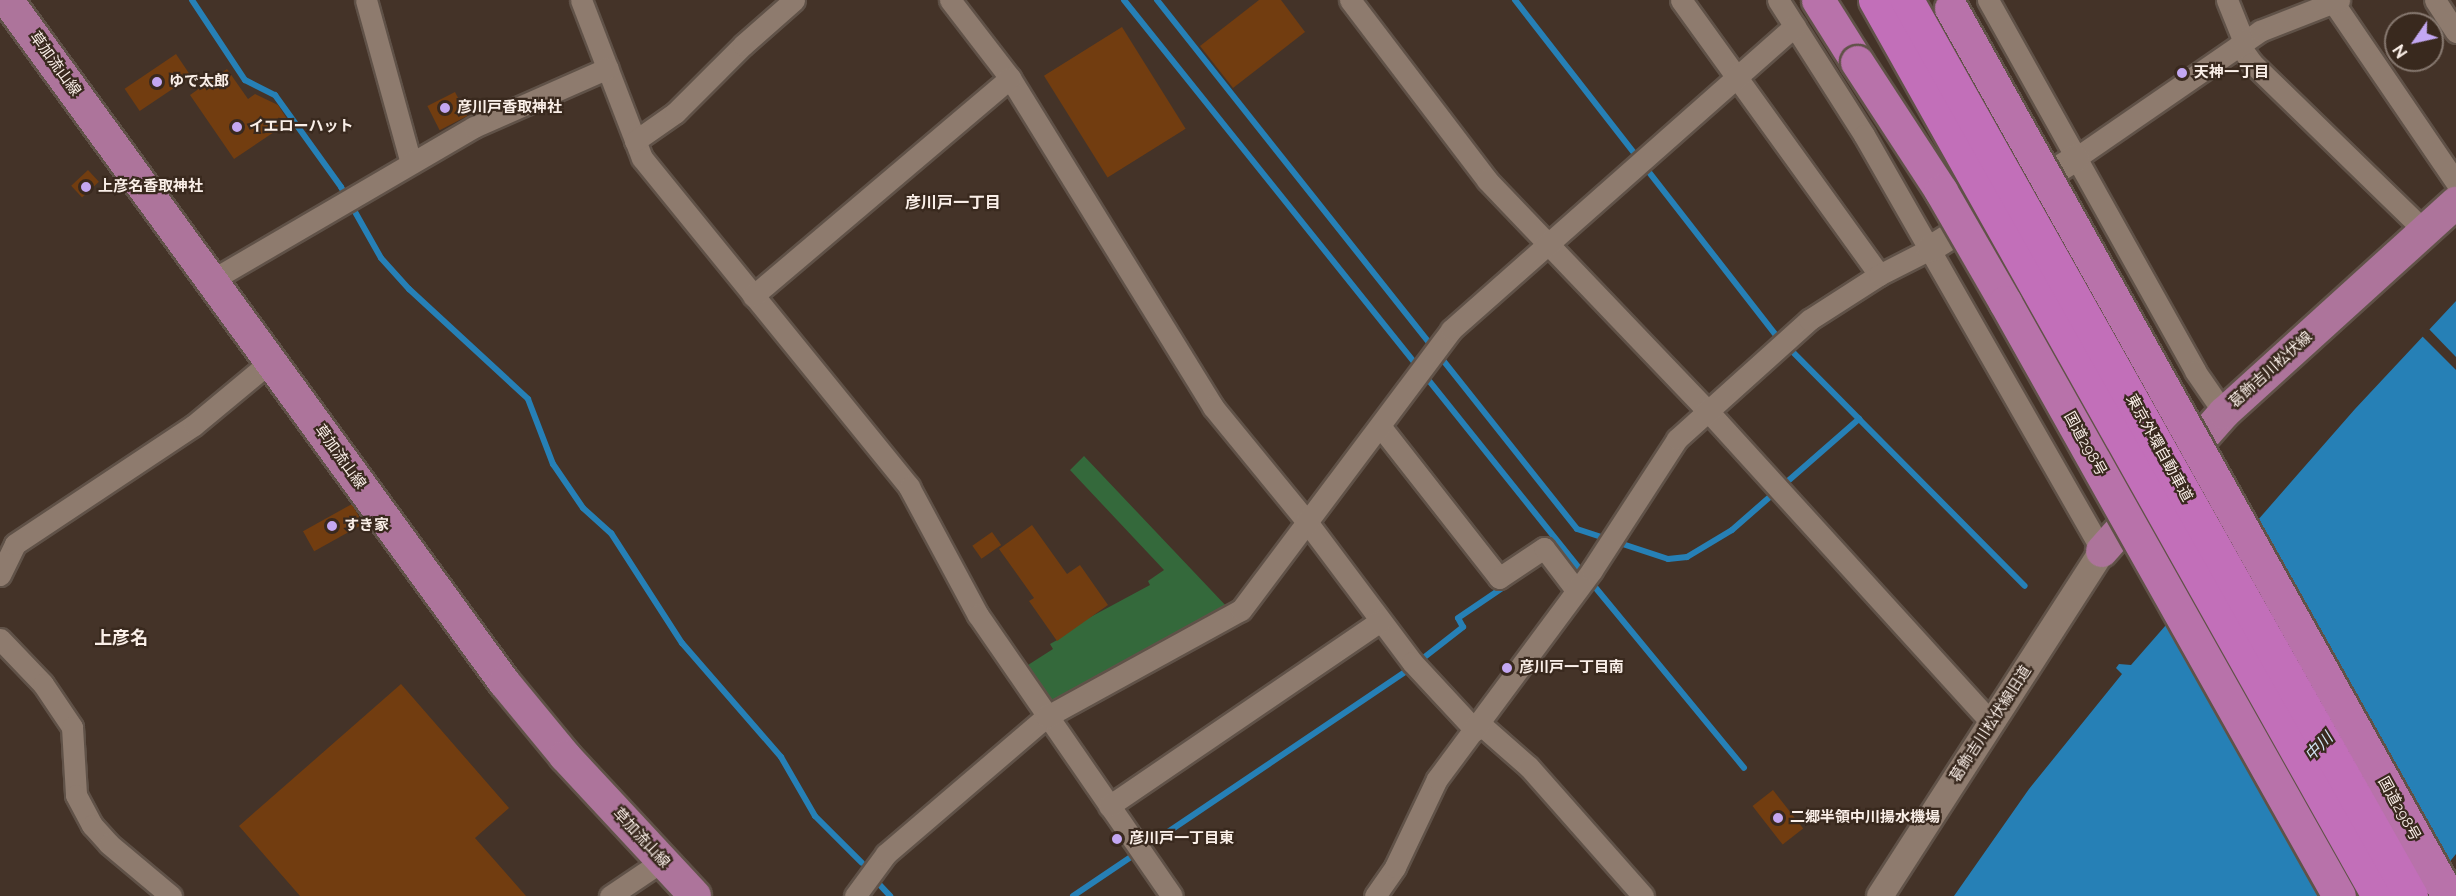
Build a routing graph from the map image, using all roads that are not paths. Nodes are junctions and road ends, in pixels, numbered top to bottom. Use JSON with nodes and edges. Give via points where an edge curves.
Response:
{"nodes":[{"id":1,"x":7,"y":0,"type":"edge"},
{"id":2,"x":366,"y":0,"type":"edge"},
{"id":3,"x":581,"y":0,"type":"edge"},
{"id":4,"x":794,"y":0,"type":"edge"},
{"id":5,"x":950,"y":0,"type":"edge"},
{"id":6,"x":1350,"y":0,"type":"edge"},
{"id":7,"x":1681,"y":0,"type":"edge"},
{"id":8,"x":1778,"y":0,"type":"edge"},
{"id":9,"x":1818,"y":0,"type":"edge"},
{"id":10,"x":1851,"y":0,"type":"edge"},
{"id":11,"x":1875,"y":0,"type":"edge"},
{"id":12,"x":1906,"y":0,"type":"edge"},
{"id":13,"x":1988,"y":0,"type":"edge"},
{"id":14,"x":2227,"y":0,"type":"edge"},
{"id":15,"x":2435,"y":0,"type":"edge"},
{"id":16,"x":2336,"y":1,"type":"edge"},
{"id":17,"x":1949,"y":4,"type":"edge"},
{"id":18,"x":2291,"y":8,"type":"edge"},
{"id":19,"x":1795,"y":26,"type":"junction"},
{"id":20,"x":2456,"y":32,"type":"edge"},
{"id":21,"x":2242,"y":44,"type":"junction"},
{"id":22,"x":608,"y":68,"type":"junction"},
{"id":23,"x":1010,"y":78,"type":"junction"},
{"id":24,"x":1736,"y":78,"type":"junction"},
{"id":25,"x":635,"y":141,"type":"junction"},
{"id":26,"x":2076,"y":158,"type":"junction"},
{"id":27,"x":411,"y":163,"type":"junction"},
{"id":28,"x":2456,"y":182,"type":"edge"},
{"id":29,"x":2456,"y":203,"type":"edge"},
{"id":30,"x":2425,"y":231,"type":"junction"},
{"id":31,"x":1547,"y":242,"type":"junction"},
{"id":32,"x":2012,"y":242,"type":"junction"},
{"id":33,"x":1930,"y":249,"type":"junction"},
{"id":34,"x":1879,"y":275,"type":"junction"},
{"id":35,"x":212,"y":280,"type":"junction"},
{"id":36,"x":753,"y":296,"type":"junction"},
{"id":37,"x":271,"y":361,"type":"junction"},
{"id":38,"x":1707,"y":410,"type":"junction"},
{"id":39,"x":2224,"y":413,"type":"junction"},
{"id":40,"x":1380,"y":426,"type":"junction"},
{"id":41,"x":1307,"y":522,"type":"junction"},
{"id":42,"x":2102,"y":552,"type":"junction"},
{"id":43,"x":0,"y":574,"type":"edge"},
{"id":44,"x":1576,"y":590,"type":"junction"},
{"id":45,"x":1380,"y":621,"type":"junction"},
{"id":46,"x":0,"y":639,"type":"edge"},
{"id":47,"x":1046,"y":717,"type":"junction"},
{"id":48,"x":1992,"y":723,"type":"junction"},
{"id":49,"x":1477,"y":727,"type":"junction"},
{"id":50,"x":1109,"y":806,"type":"junction"},
{"id":51,"x":662,"y":861,"type":"junction"},
{"id":52,"x":171,"y":896,"type":"edge"},
{"id":53,"x":610,"y":896,"type":"edge"},
{"id":54,"x":695,"y":896,"type":"edge"},
{"id":55,"x":855,"y":896,"type":"edge"},
{"id":56,"x":1172,"y":896,"type":"edge"},
{"id":57,"x":1374,"y":896,"type":"edge"},
{"id":58,"x":1643,"y":896,"type":"edge"},
{"id":59,"x":1880,"y":896,"type":"edge"},
{"id":60,"x":2338,"y":896,"type":"edge"},
{"id":61,"x":2378,"y":896,"type":"edge"},
{"id":62,"x":2411,"y":896,"type":"edge"},
{"id":63,"x":2448,"y":896,"type":"edge"}],
"edges":[{"from":1,"to":35,"type":"main road","name":"草加流山線"},
{"from":2,"to":27,"type":"street"},
{"from":3,"to":22,"type":"street"},
{"from":4,"to":25,"type":"street","via":[[758,30],[675,113]]},
{"from":5,"to":23,"type":"street"},
{"from":6,"to":31,"type":"street","via":[[1487,180]]},
{"from":7,"to":24,"type":"street"},
{"from":8,"to":19,"type":"street"},
{"from":9,"to":60,"type":"highway","name":"国道298号","bridge":true,"via":[[1941,191]]},
{"from":10,"to":32,"type":"highway","bridge":true},
{"from":11,"to":32,"type":"highway","name":"東京外環自動車道","bridge":true},
{"from":12,"to":62,"type":"highway","name":"東京外環自動車道","bridge":true},
{"from":13,"to":26,"type":"street"},
{"from":14,"to":21,"type":"street"},
{"from":15,"to":20,"type":"street"},
{"from":16,"to":18,"type":"street"},
{"from":16,"to":28,"type":"street"},
{"from":17,"to":63,"type":"highway","name":"国道298号","bridge":true},
{"from":18,"to":21,"type":"street"},
{"from":19,"to":24,"type":"street"},
{"from":19,"to":33,"type":"street"},
{"from":21,"to":26,"type":"street"},
{"from":21,"to":30,"type":"street","via":[[2252,63]]},
{"from":22,"to":25,"type":"street"},
{"from":22,"to":27,"type":"street","via":[[474,127]]},
{"from":23,"to":36,"type":"street"},
{"from":23,"to":41,"type":"street","via":[[1213,407]]},
{"from":24,"to":31,"type":"street"},
{"from":24,"to":34,"type":"street"},
{"from":25,"to":36,"type":"street","via":[[667,192]]},
{"from":26,"to":33,"type":"street"},
{"from":26,"to":39,"type":"street","via":[[2195,370]]},
{"from":27,"to":35,"type":"street"},
{"from":29,"to":30,"type":"main road","name":"葛飾吉川松伏線"},
{"from":30,"to":39,"type":"main road","name":"葛飾吉川松伏線"},
{"from":31,"to":38,"type":"street"},
{"from":31,"to":40,"type":"street","via":[[1451,330]]},
{"from":32,"to":61,"type":"highway","name":"東京外環自動車道","bridge":true},
{"from":33,"to":34,"type":"street"},
{"from":33,"to":42,"type":"street"},
{"from":34,"to":38,"type":"street","via":[[1809,320]]},
{"from":35,"to":37,"type":"main road","name":"草加流山線"},
{"from":36,"to":47,"type":"street","via":[[909,488],[955,579]]},
{"from":37,"to":43,"type":"street","via":[[194,425],[15,544]]},
{"from":37,"to":51,"type":"main road","name":"草加流山線","via":[[504,682],[565,756]]},
{"from":38,"to":44,"type":"street","via":[[1677,439]]},
{"from":38,"to":48,"type":"street"},
{"from":39,"to":42,"type":"main road","name":"葛飾吉川松伏線"},
{"from":40,"to":41,"type":"street"},
{"from":40,"to":44,"type":"street","via":[[1499,578],[1544,548]]},
{"from":41,"to":45,"type":"street"},
{"from":41,"to":47,"type":"street","via":[[1241,610]]},
{"from":42,"to":48,"type":"street","name":"葛飾吉川松伏線旧道"},
{"from":44,"to":49,"type":"street"},
{"from":45,"to":49,"type":"street"},
{"from":45,"to":50,"type":"street"},
{"from":46,"to":52,"type":"street","via":[[36,676],[72,727],[76,795],[92,825]]},
{"from":47,"to":50,"type":"street"},
{"from":47,"to":55,"type":"street","via":[[886,854]]},
{"from":48,"to":59,"type":"street","name":"葛飾吉川松伏線旧道"},
{"from":49,"to":57,"type":"street","via":[[1437,779],[1395,867]]},
{"from":49,"to":58,"type":"street","via":[[1529,767]]},
{"from":50,"to":56,"type":"street"},
{"from":51,"to":53,"type":"street"},
{"from":51,"to":54,"type":"main road","name":"草加流山線"}]}
